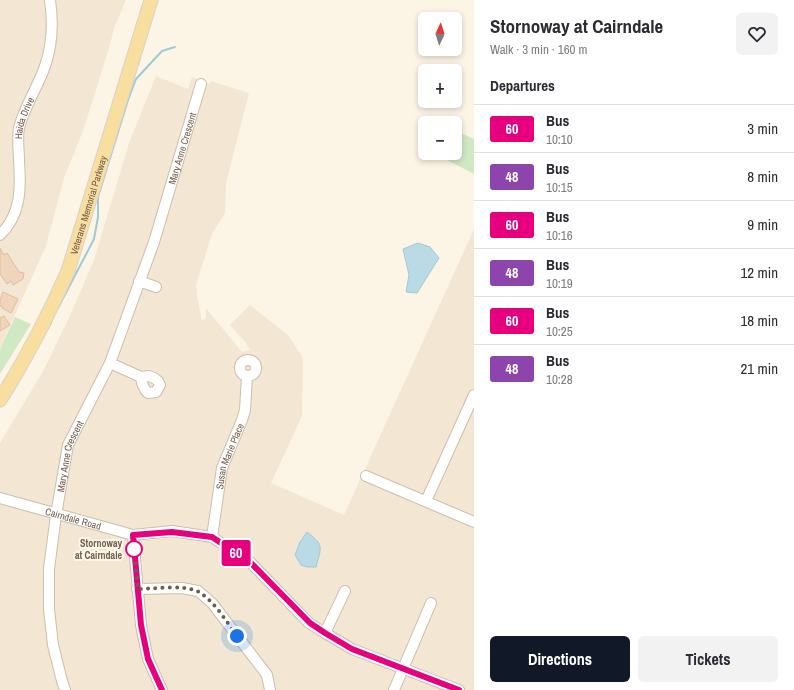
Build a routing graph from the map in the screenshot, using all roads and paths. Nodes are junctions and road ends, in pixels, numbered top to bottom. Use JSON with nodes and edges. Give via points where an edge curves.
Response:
{"nodes":[{"id":1,"x":50,"y":0,"type":"edge"},
{"id":2,"x":151,"y":0,"type":"edge"},
{"id":3,"x":201,"y":84,"type":"dead end"},
{"id":4,"x":0,"y":235,"type":"edge"},
{"id":5,"x":140,"y":281,"type":"junction"},
{"id":6,"x":156,"y":287,"type":"dead end"},
{"id":7,"x":110,"y":363,"type":"junction"},
{"id":8,"x":248,"y":376,"type":"dead end"},
{"id":9,"x":141,"y":377,"type":"dead end"},
{"id":10,"x":474,"y":395,"type":"edge"},
{"id":11,"x":0,"y":400,"type":"edge"},
{"id":12,"x":366,"y":476,"type":"dead end"},
{"id":13,"x":0,"y":498,"type":"edge"},
{"id":14,"x":426,"y":501,"type":"junction"},
{"id":15,"x":56,"y":515,"type":"junction"},
{"id":16,"x":474,"y":522,"type":"edge"},
{"id":17,"x":133,"y":535,"type":"junction"},
{"id":18,"x":212,"y":537,"type":"junction"},
{"id":19,"x":138,"y":589,"type":"junction"},
{"id":20,"x":345,"y":591,"type":"dead end"},
{"id":21,"x":431,"y":603,"type":"dead end"},
{"id":22,"x":325,"y":633,"type":"junction"},
{"id":23,"x":402,"y":669,"type":"junction"},
{"id":24,"x":65,"y":690,"type":"edge"},
{"id":25,"x":162,"y":690,"type":"edge"},
{"id":26,"x":270,"y":690,"type":"edge"},
{"id":27,"x":394,"y":690,"type":"edge"},
{"id":28,"x":459,"y":690,"type":"edge"}],
"edges":[{"from":1,"to":4,"type":"street","name":"Haida Drive","via":[[51,37],[46,66],[17,138],[20,192],[18,205],[8,226]]},
{"from":2,"to":11,"type":"main road","name":"Veterans Memorial Parkway","via":[[68,271],[50,313]]},
{"from":3,"to":5,"type":"street","name":"Mary Anne Crescent"},
{"from":5,"to":6,"type":"street"},
{"from":5,"to":7,"type":"street","name":"Mary Anne Crescent"},
{"from":7,"to":9,"type":"street"},
{"from":7,"to":15,"type":"street","name":"Mary Anne Crescent","via":[[68,445]]},
{"from":8,"to":18,"type":"street","name":"Susan Marie Place","via":[[245,410],[222,468]]},
{"from":10,"to":14,"type":"street"},
{"from":12,"to":14,"type":"street"},
{"from":13,"to":15,"type":"street","name":"Cairndale Road"},
{"from":14,"to":16,"type":"street"},
{"from":15,"to":17,"type":"street","name":"Cairndale Road"},
{"from":15,"to":24,"type":"street","name":"Mary Anne Crescent","via":[[49,569],[49,609],[53,645]]},
{"from":17,"to":18,"type":"street","name":"Cairndale Road","via":[[172,532]]},
{"from":17,"to":19,"type":"street"},
{"from":18,"to":22,"type":"street","name":"Cairndale Road","via":[[250,562],[310,623]]},
{"from":19,"to":25,"type":"street","via":[[141,625],[148,659]]},
{"from":19,"to":26,"type":"street","via":[[182,588],[198,591],[212,603],[268,675]]},
{"from":20,"to":22,"type":"street"},
{"from":21,"to":23,"type":"street"},
{"from":22,"to":23,"type":"street","name":"Cairndale Road","via":[[352,649]]},
{"from":23,"to":27,"type":"street"},
{"from":23,"to":28,"type":"street","name":"Cairndale Road"}]}
